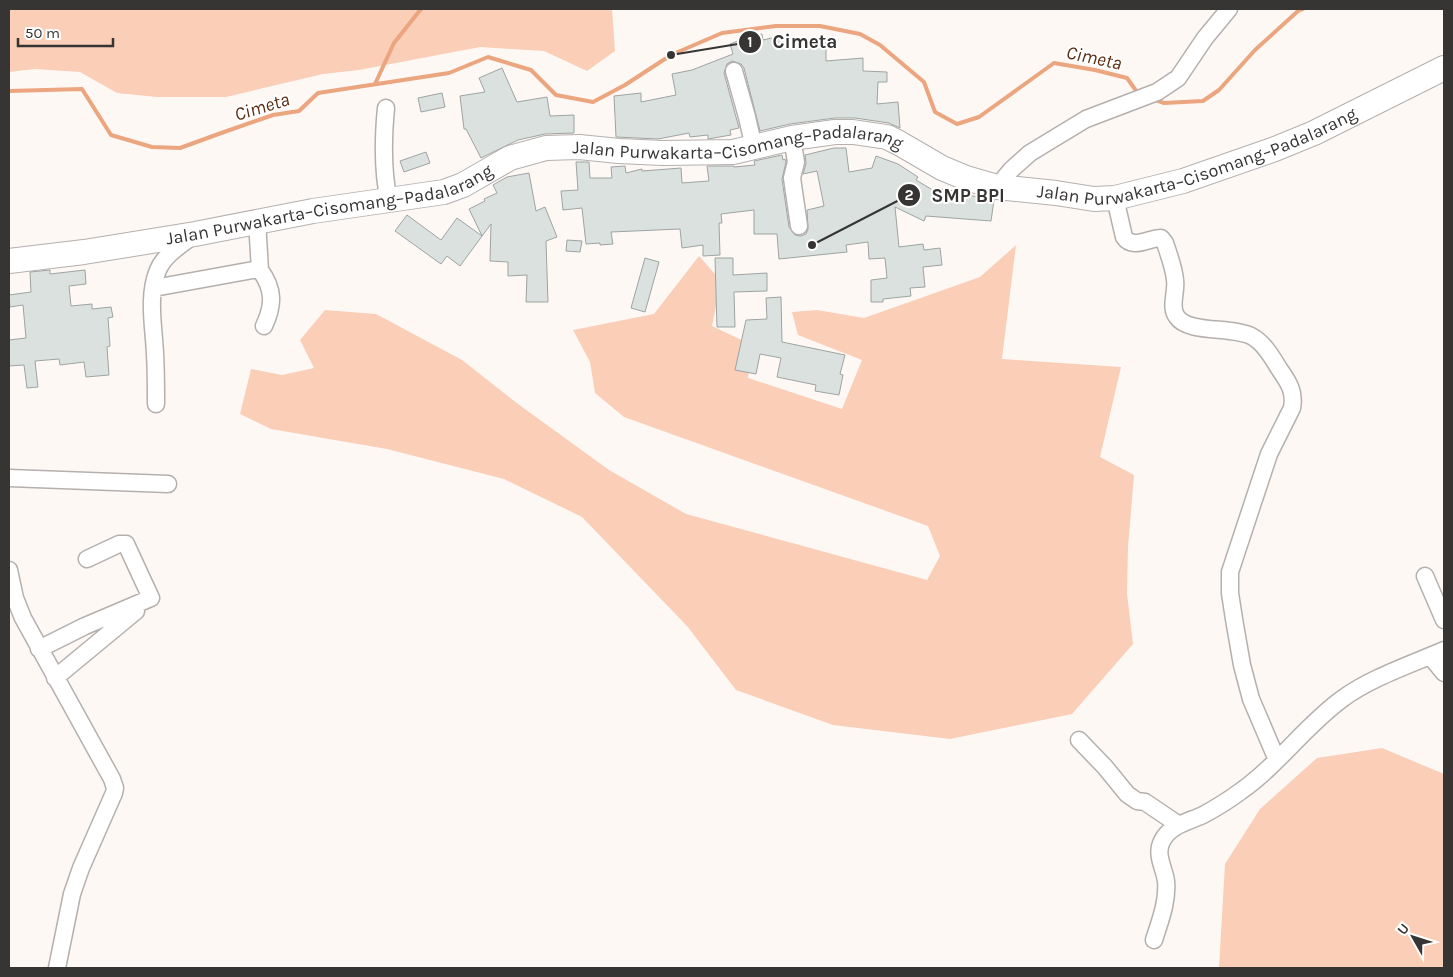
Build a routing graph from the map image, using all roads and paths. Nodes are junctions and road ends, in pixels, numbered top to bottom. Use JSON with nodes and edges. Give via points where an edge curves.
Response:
{"nodes":[{"id":1,"x":1228,"y":9,"type":"edge"},
{"id":2,"x":1444,"y":68,"type":"edge"},
{"id":3,"x":734,"y":71,"type":"dead end"},
{"id":4,"x":386,"y":108,"type":"dead end"},
{"id":5,"x":792,"y":138,"type":"junction"},
{"id":6,"x":754,"y":148,"type":"junction"},
{"id":7,"x":997,"y":187,"type":"junction"},
{"id":8,"x":1115,"y":198,"type":"junction"},
{"id":9,"x":388,"y":201,"type":"junction"},
{"id":10,"x":257,"y":222,"type":"junction"},
{"id":11,"x":799,"y":226,"type":"dead end"},
{"id":12,"x":195,"y":234,"type":"junction"},
{"id":13,"x":9,"y":261,"type":"edge"},
{"id":14,"x":260,"y":270,"type":"junction"},
{"id":15,"x":154,"y":288,"type":"junction"},
{"id":16,"x":264,"y":326,"type":"dead end"},
{"id":17,"x":156,"y":404,"type":"dead end"},
{"id":18,"x":9,"y":478,"type":"edge"},
{"id":19,"x":168,"y":484,"type":"dead end"},
{"id":20,"x":87,"y":560,"type":"dead end"},
{"id":21,"x":9,"y":570,"type":"edge"},
{"id":22,"x":1425,"y":576,"type":"dead end"},
{"id":23,"x":151,"y":598,"type":"junction"},
{"id":24,"x":1444,"y":620,"type":"edge"},
{"id":25,"x":39,"y":649,"type":"junction"},
{"id":26,"x":1437,"y":653,"type":"edge"},
{"id":27,"x":1444,"y":673,"type":"edge"},
{"id":28,"x":55,"y":678,"type":"junction"},
{"id":29,"x":1079,"y":740,"type":"dead end"},
{"id":30,"x":1277,"y":760,"type":"junction"},
{"id":31,"x":1179,"y":825,"type":"junction"},
{"id":32,"x":1154,"y":940,"type":"dead end"},
{"id":33,"x":57,"y":968,"type":"edge"}],
"edges":[{"from":1,"to":7,"type":"street","via":[[1178,78],[1157,92],[1086,119],[1030,153]]},
{"from":2,"to":8,"type":"highway","name":"Jalan Purwakarta–Cisomang–Padalarang","via":[[1275,149],[1183,181]]},
{"from":3,"to":6,"type":"street"},
{"from":4,"to":9,"type":"street","via":[[382,142]]},
{"from":5,"to":6,"type":"highway","name":"Jalan Purwakarta–Cisomang–Padalarang"},
{"from":5,"to":7,"type":"highway","name":"Jalan Purwakarta–Cisomang–Padalarang","via":[[835,132],[871,133],[899,143],[942,168]]},
{"from":5,"to":11,"type":"street","via":[[796,162],[792,178]]},
{"from":6,"to":9,"type":"highway","name":"Jalan Purwakarta–Cisomang–Padalarang","via":[[733,152],[662,153],[546,148],[510,158],[444,192]]},
{"from":7,"to":8,"type":"highway","name":"Jalan Purwakarta–Cisomang–Padalarang","via":[[1094,199]]},
{"from":8,"to":30,"type":"street","via":[[1127,242],[1135,244],[1161,238],[1165,243],[1175,280],[1173,310],[1180,321],[1252,336],[1292,388],[1292,408],[1269,454],[1230,572],[1231,602],[1242,665],[1251,699]]},
{"from":9,"to":10,"type":"highway","name":"Jalan Purwakarta–Cisomang–Padalarang"},
{"from":10,"to":12,"type":"highway","name":"Jalan Purwakarta–Cisomang–Padalarang"},
{"from":10,"to":14,"type":"street"},
{"from":12,"to":13,"type":"highway","name":"Jalan Purwakarta–Cisomang–Padalarang"},
{"from":12,"to":15,"type":"street","via":[[161,265]]},
{"from":14,"to":15,"type":"street"},
{"from":14,"to":16,"type":"street","via":[[272,302]]},
{"from":15,"to":17,"type":"street","via":[[152,325]]},
{"from":18,"to":19,"type":"street"},
{"from":20,"to":23,"type":"street","via":[[119,544],[126,544]]},
{"from":21,"to":25,"type":"street","via":[[15,598]]},
{"from":22,"to":24,"type":"street"},
{"from":23,"to":25,"type":"street"},
{"from":23,"to":28,"type":"street"},
{"from":25,"to":28,"type":"street"},
{"from":26,"to":27,"type":"street"},
{"from":26,"to":30,"type":"street","via":[[1375,680],[1344,698]]},
{"from":28,"to":33,"type":"street","via":[[115,788],[72,894]]},
{"from":29,"to":31,"type":"street","via":[[1127,794]]},
{"from":30,"to":31,"type":"street","via":[[1244,790]]},
{"from":31,"to":32,"type":"street","via":[[1163,839],[1159,848],[1166,881],[1165,907]]}]}
